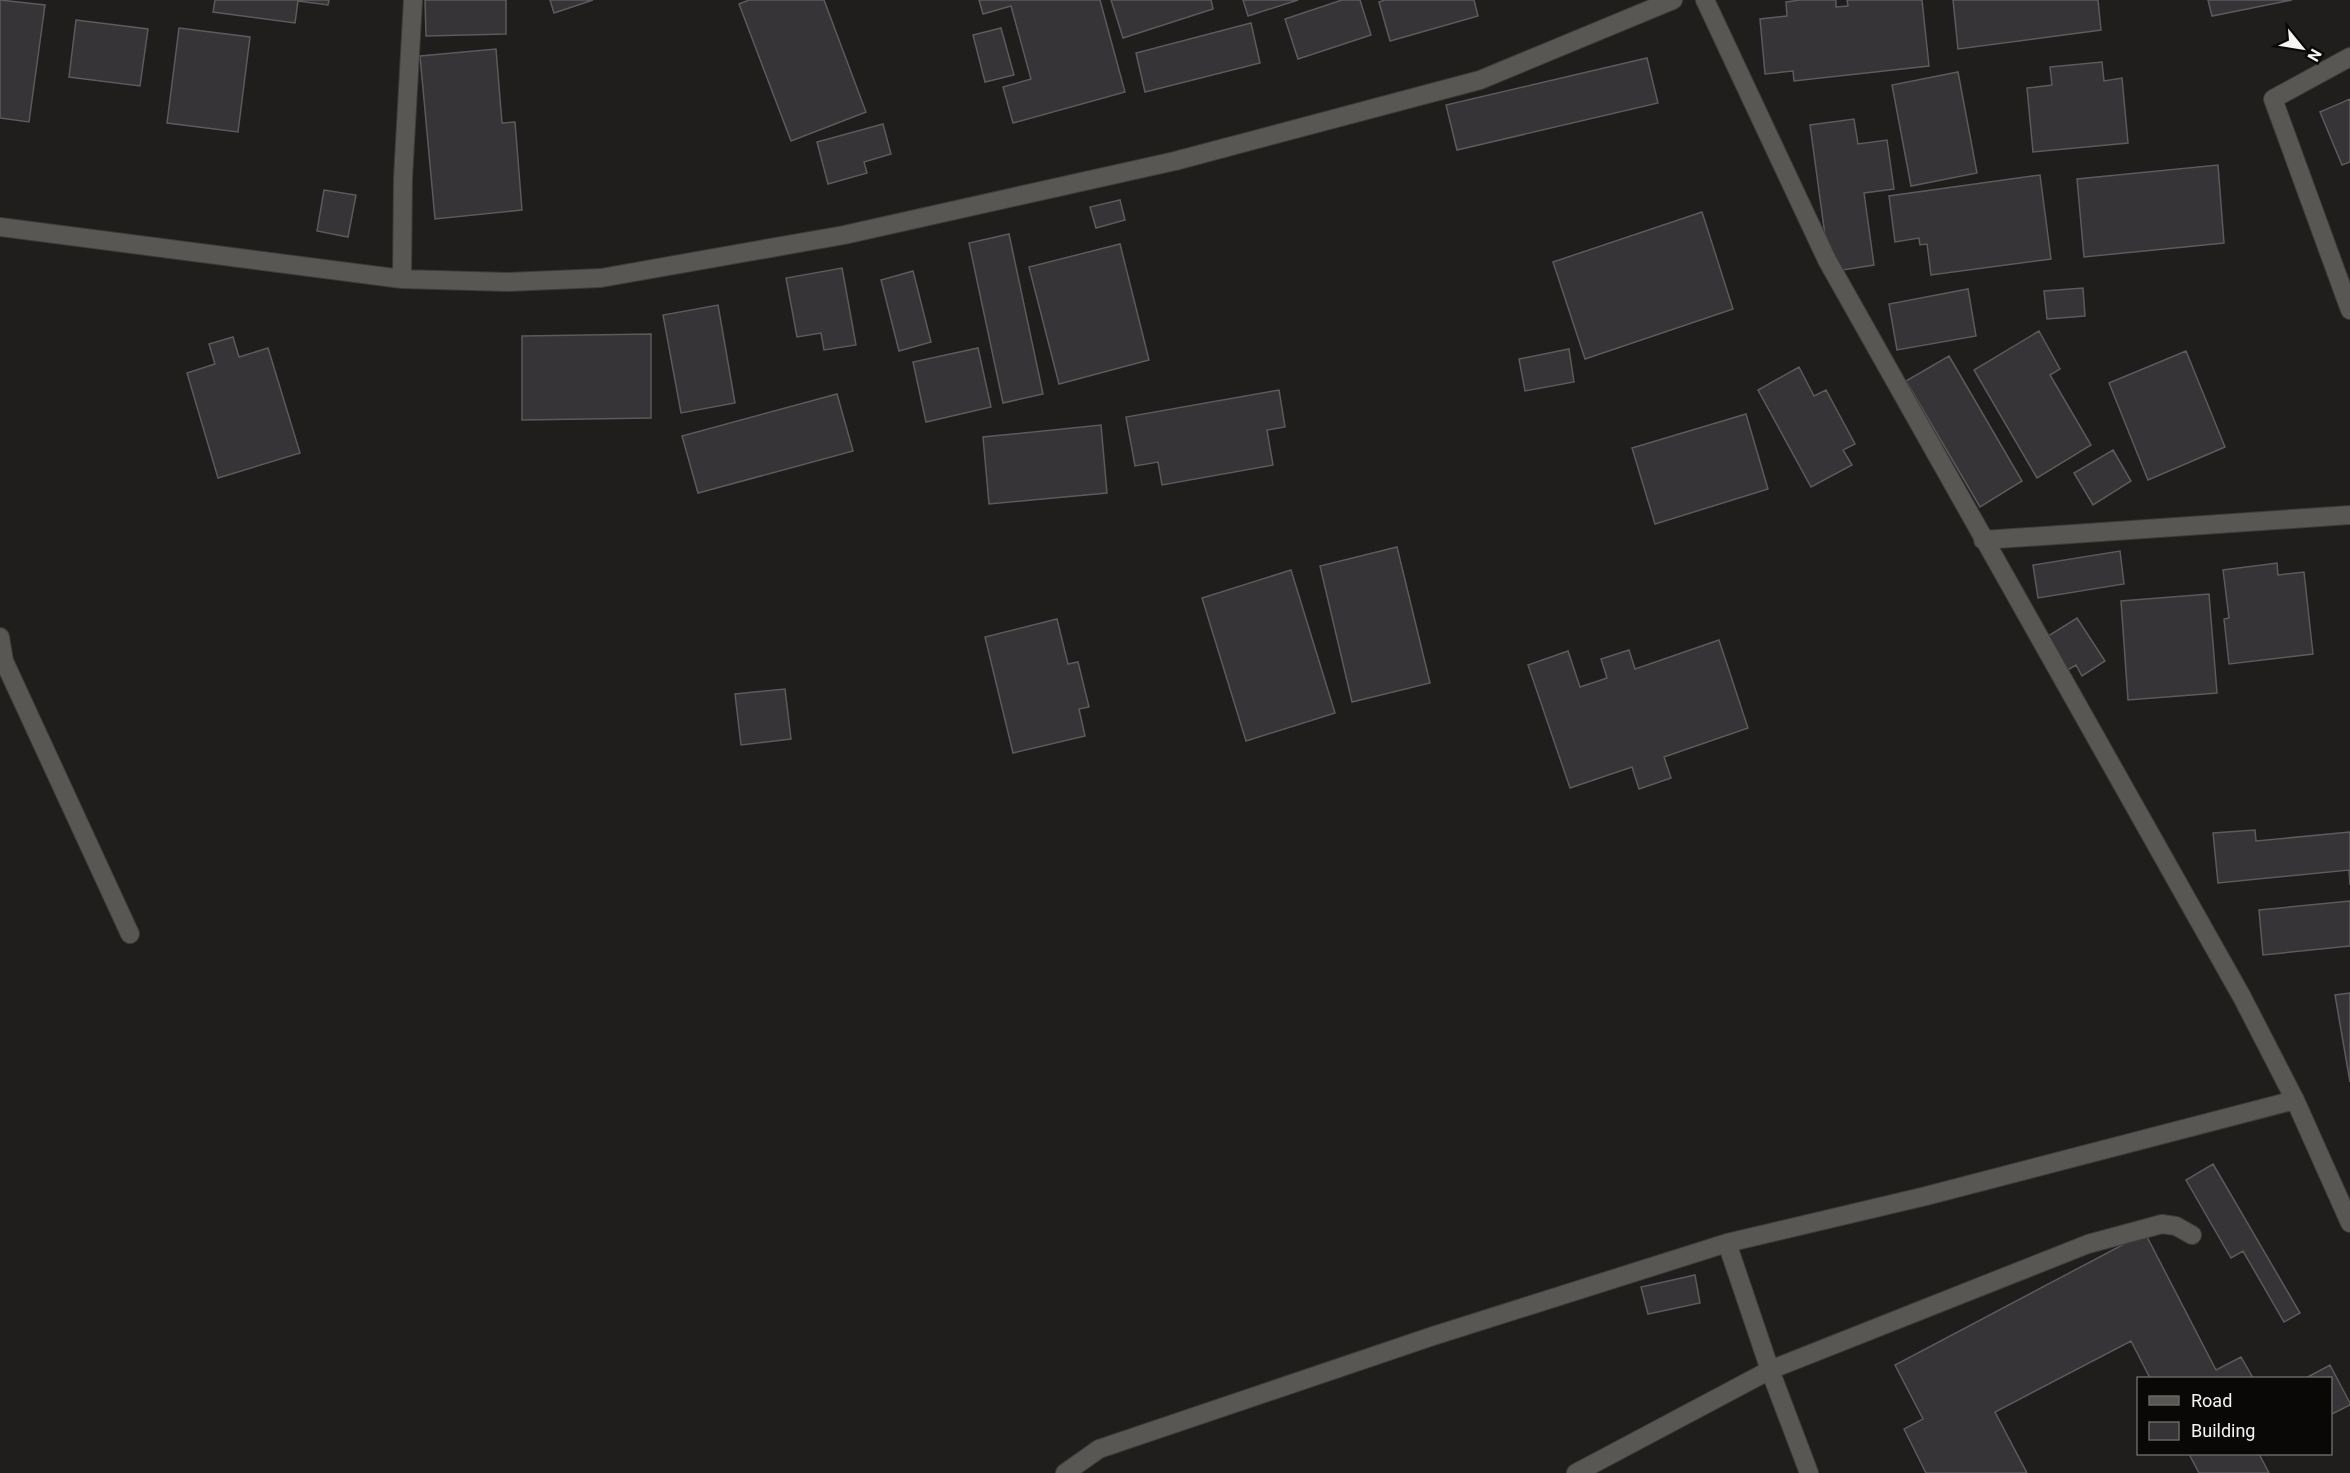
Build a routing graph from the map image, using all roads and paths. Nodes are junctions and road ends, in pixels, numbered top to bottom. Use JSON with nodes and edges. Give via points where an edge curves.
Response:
{"nodes":[{"id":1,"x":413,"y":0,"type":"edge"},
{"id":2,"x":1672,"y":0,"type":"edge"},
{"id":3,"x":1706,"y":0,"type":"edge"},
{"id":4,"x":2350,"y":57,"type":"edge"},
{"id":5,"x":0,"y":227,"type":"edge"},
{"id":6,"x":402,"y":279,"type":"junction"},
{"id":7,"x":2350,"y":310,"type":"edge"},
{"id":8,"x":2350,"y":515,"type":"edge"},
{"id":9,"x":1983,"y":540,"type":"junction"},
{"id":10,"x":0,"y":638,"type":"edge"},
{"id":11,"x":130,"y":934,"type":"dead end"},
{"id":12,"x":2295,"y":1100,"type":"junction"},
{"id":13,"x":2350,"y":1223,"type":"edge"},
{"id":14,"x":2192,"y":1235,"type":"dead end"},
{"id":15,"x":1727,"y":1243,"type":"junction"},
{"id":16,"x":1770,"y":1370,"type":"junction"},
{"id":17,"x":1065,"y":1473,"type":"edge"},
{"id":18,"x":1576,"y":1473,"type":"edge"},
{"id":19,"x":1809,"y":1473,"type":"edge"}],
"edges":[{"from":1,"to":6,"type":"street"},
{"from":2,"to":6,"type":"street","via":[[1480,80],[1174,161],[844,235],[601,278],[507,282]]},
{"from":3,"to":9,"type":"street","via":[[1827,260]]},
{"from":4,"to":7,"type":"street","via":[[2273,99]]},
{"from":5,"to":6,"type":"street"},
{"from":8,"to":9,"type":"street"},
{"from":9,"to":12,"type":"street","via":[[2242,997]]},
{"from":10,"to":11,"type":"street","via":[[4,661]]},
{"from":12,"to":13,"type":"street"},
{"from":12,"to":15,"type":"street","via":[[1926,1196]]},
{"from":14,"to":16,"type":"street","via":[[2162,1224],[2088,1244]]},
{"from":15,"to":16,"type":"street"},
{"from":15,"to":17,"type":"street","via":[[1433,1336],[1099,1449]]},
{"from":16,"to":18,"type":"street"},
{"from":16,"to":19,"type":"street"}]}
